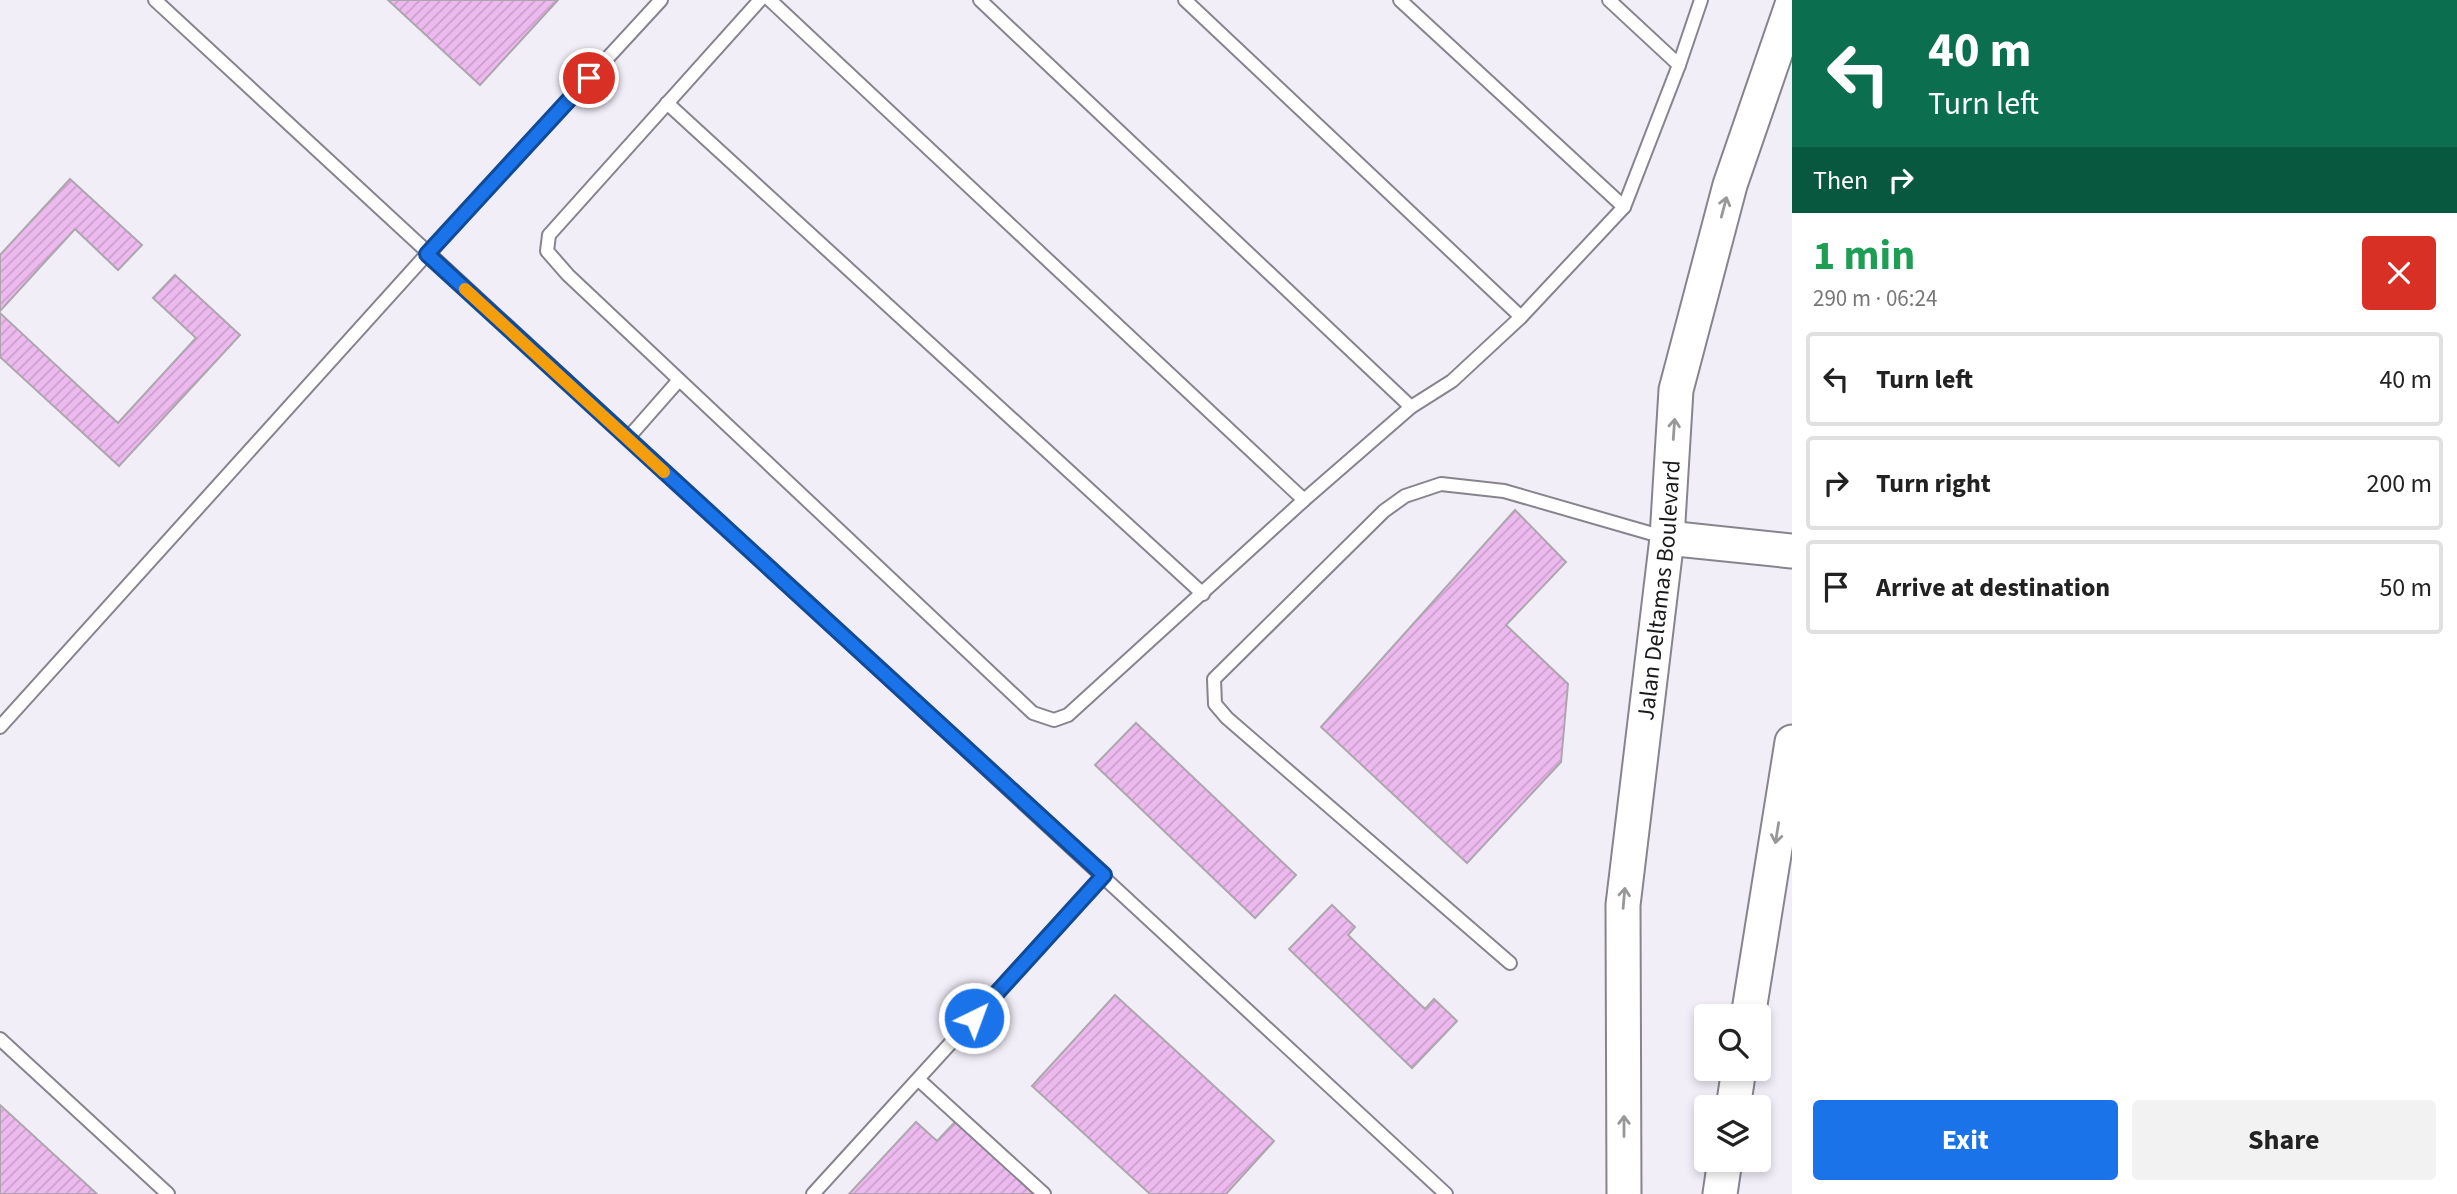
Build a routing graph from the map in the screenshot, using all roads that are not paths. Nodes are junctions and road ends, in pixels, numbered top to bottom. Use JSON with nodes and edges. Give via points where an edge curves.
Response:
{"nodes":[{"id":1,"x":155,"y":0,"type":"edge"},
{"id":2,"x":661,"y":0,"type":"edge"},
{"id":3,"x":760,"y":0,"type":"edge"},
{"id":4,"x":770,"y":0,"type":"edge"},
{"id":5,"x":980,"y":0,"type":"edge"},
{"id":6,"x":1185,"y":0,"type":"edge"},
{"id":7,"x":1400,"y":0,"type":"edge"},
{"id":8,"x":1609,"y":0,"type":"edge"},
{"id":9,"x":1701,"y":0,"type":"edge"},
{"id":10,"x":1792,"y":5,"type":"edge"},
{"id":11,"x":1679,"y":65,"type":"junction"},
{"id":12,"x":667,"y":103,"type":"junction"},
{"id":13,"x":1623,"y":207,"type":"junction"},
{"id":14,"x":427,"y":254,"type":"junction"},
{"id":15,"x":1521,"y":317,"type":"junction"},
{"id":16,"x":679,"y":380,"type":"junction"},
{"id":17,"x":1411,"y":407,"type":"junction"},
{"id":18,"x":628,"y":438,"type":"junction"},
{"id":19,"x":1304,"y":500,"type":"junction"},
{"id":20,"x":1667,"y":538,"type":"junction"},
{"id":21,"x":1792,"y":551,"type":"edge"},
{"id":22,"x":1203,"y":594,"type":"junction"},
{"id":23,"x":0,"y":727,"type":"edge"},
{"id":24,"x":1792,"y":742,"type":"edge"},
{"id":25,"x":1104,"y":875,"type":"junction"},
{"id":26,"x":1510,"y":963,"type":"dead end"},
{"id":27,"x":1750,"y":1004,"type":"edge"},
{"id":28,"x":0,"y":1039,"type":"edge"},
{"id":29,"x":919,"y":1080,"type":"junction"},
{"id":30,"x":1723,"y":1172,"type":"edge"},
{"id":31,"x":168,"y":1194,"type":"edge"},
{"id":32,"x":813,"y":1194,"type":"edge"},
{"id":33,"x":1044,"y":1194,"type":"edge"},
{"id":34,"x":1446,"y":1194,"type":"edge"},
{"id":35,"x":1624,"y":1194,"type":"edge"},
{"id":36,"x":1720,"y":1194,"type":"edge"}],
"edges":[{"from":1,"to":14,"type":"lane"},
{"from":2,"to":14,"type":"lane"},
{"from":3,"to":12,"type":"lane"},
{"from":4,"to":19,"type":"lane"},
{"from":5,"to":17,"type":"lane"},
{"from":6,"to":15,"type":"lane"},
{"from":7,"to":13,"type":"lane"},
{"from":8,"to":11,"type":"lane"},
{"from":9,"to":11,"type":"lane"},
{"from":20,"to":10,"type":"street","name":"Jalan Deltamas Boulevard","one_way":true,"via":[[1676,390],[1730,186]]},
{"from":11,"to":13,"type":"lane"},
{"from":12,"to":16,"type":"lane","via":[[549,235],[547,251]]},
{"from":12,"to":22,"type":"lane"},
{"from":13,"to":15,"type":"lane"},
{"from":14,"to":18,"type":"lane"},
{"from":14,"to":23,"type":"lane"},
{"from":15,"to":17,"type":"lane","via":[[1452,382]]},
{"from":16,"to":18,"type":"lane"},
{"from":16,"to":22,"type":"lane","via":[[1033,713],[1054,720],[1068,715]]},
{"from":17,"to":19,"type":"lane"},
{"from":18,"to":25,"type":"lane"},
{"from":19,"to":22,"type":"lane"},
{"from":20,"to":21,"type":"street"},
{"from":20,"to":26,"type":"lane","via":[[1504,491],[1441,484],[1405,496],[1384,510],[1214,679],[1215,704],[1227,718]]},
{"from":35,"to":20,"type":"street","name":"Jalan Deltamas Boulevard","one_way":true,"via":[[1623,905]]},
{"from":24,"to":27,"type":"street","one_way":true},
{"from":25,"to":29,"type":"lane"},
{"from":25,"to":34,"type":"lane"},
{"from":28,"to":31,"type":"lane"},
{"from":29,"to":32,"type":"lane"},
{"from":29,"to":33,"type":"lane"},
{"from":30,"to":36,"type":"street"}]}
